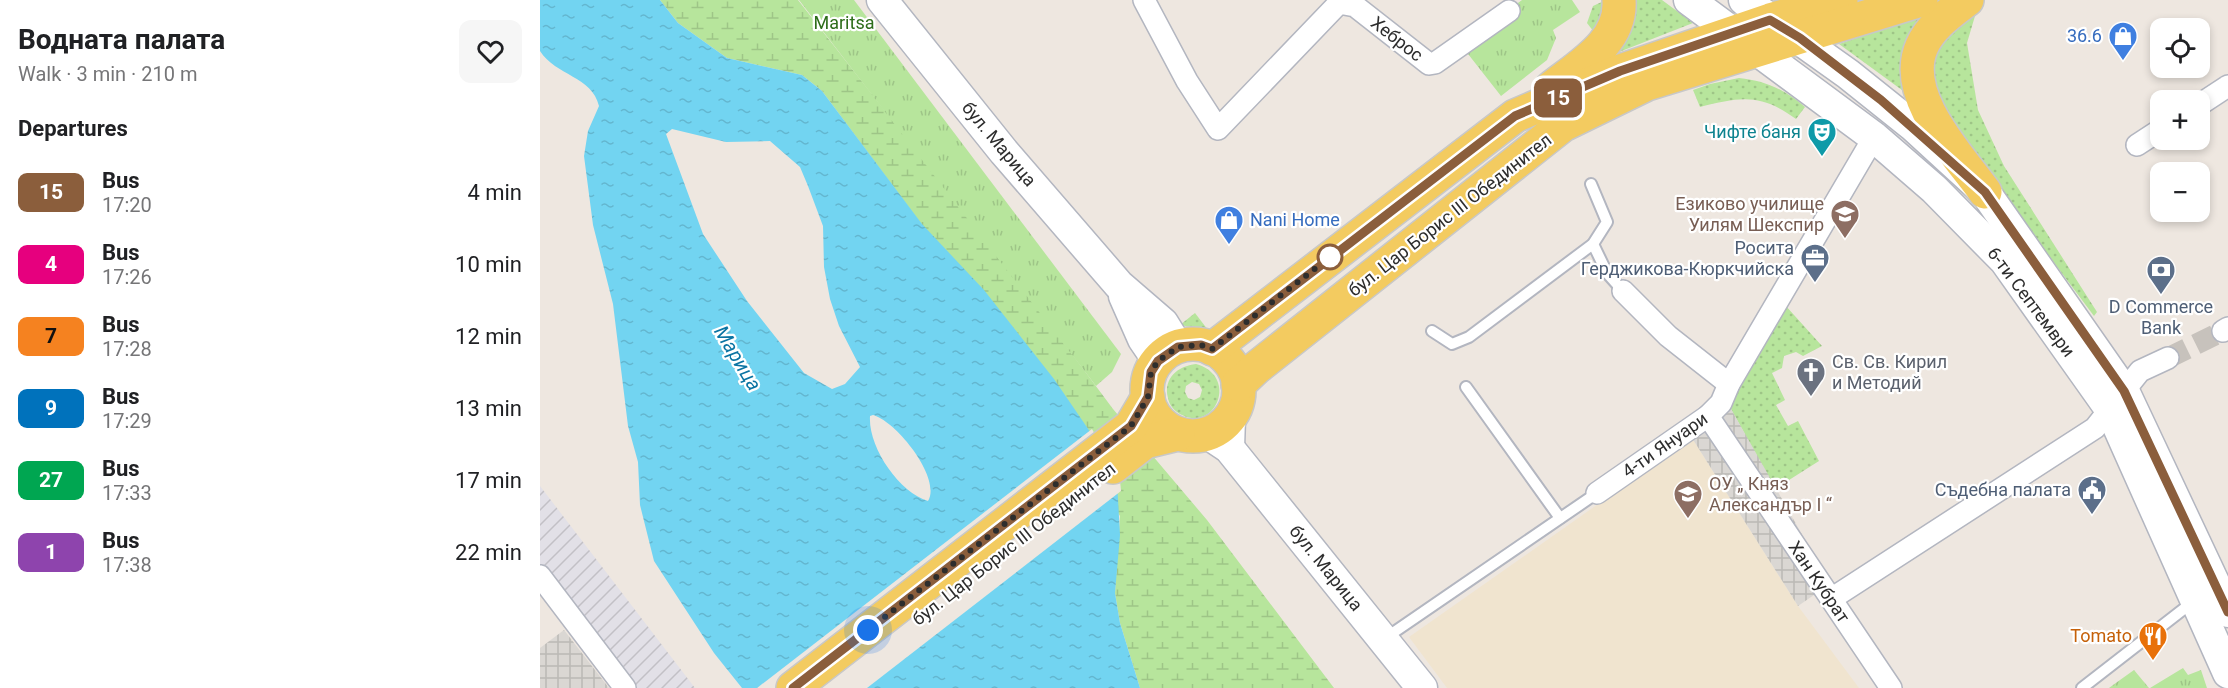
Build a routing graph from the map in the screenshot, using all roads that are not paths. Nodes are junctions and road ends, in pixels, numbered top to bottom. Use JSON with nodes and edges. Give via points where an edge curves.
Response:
{"nodes":[{"id":1,"x":882,"y":0,"type":"edge"},
{"id":2,"x":1144,"y":0,"type":"edge"},
{"id":3,"x":1619,"y":0,"type":"edge"},
{"id":4,"x":1689,"y":0,"type":"edge"},
{"id":5,"x":1744,"y":0,"type":"edge"},
{"id":6,"x":1841,"y":0,"type":"edge"},
{"id":7,"x":1921,"y":0,"type":"edge"},
{"id":8,"x":1967,"y":0,"type":"edge"},
{"id":9,"x":1509,"y":11,"type":"dead end"},
{"id":10,"x":1770,"y":20,"type":"junction"},
{"id":11,"x":1809,"y":26,"type":"junction"},
{"id":12,"x":1744,"y":41,"type":"junction"},
{"id":13,"x":2228,"y":86,"type":"edge"},
{"id":14,"x":2210,"y":98,"type":"edge"},
{"id":15,"x":1515,"y":116,"type":"junction"},
{"id":16,"x":1874,"y":137,"type":"junction"},
{"id":17,"x":2150,"y":137,"type":"edge"},
{"id":18,"x":2137,"y":145,"type":"dead end"},
{"id":19,"x":1591,"y":184,"type":"dead end"},
{"id":20,"x":1985,"y":192,"type":"junction"},
{"id":21,"x":1593,"y":244,"type":"junction"},
{"id":22,"x":1623,"y":291,"type":"joint"},
{"id":23,"x":1432,"y":331,"type":"dead end"},
{"id":24,"x":1212,"y":349,"type":"junction"},
{"id":25,"x":1168,"y":354,"type":"junction"},
{"id":26,"x":2168,"y":358,"type":"tunnel mouth"},
{"id":27,"x":1729,"y":384,"type":"junction"},
{"id":28,"x":1238,"y":386,"type":"junction"},
{"id":29,"x":1466,"y":387,"type":"dead end"},
{"id":30,"x":1148,"y":397,"type":"junction"},
{"id":31,"x":2117,"y":400,"type":"junction"},
{"id":32,"x":1708,"y":416,"type":"junction"},
{"id":33,"x":1211,"y":433,"type":"junction"},
{"id":34,"x":1138,"y":434,"type":"junction"},
{"id":35,"x":1597,"y":493,"type":"joint"},
{"id":36,"x":1560,"y":518,"type":"junction"},
{"id":37,"x":540,"y":576,"type":"edge"},
{"id":38,"x":2210,"y":582,"type":"junction"},
{"id":39,"x":1831,"y":599,"type":"junction"},
{"id":40,"x":2228,"y":612,"type":"edge"},
{"id":41,"x":1384,"y":639,"type":"junction"},
{"id":42,"x":2228,"y":673,"type":"edge"},
{"id":43,"x":625,"y":688,"type":"edge"},
{"id":44,"x":793,"y":688,"type":"edge"},
{"id":45,"x":827,"y":688,"type":"edge"},
{"id":46,"x":1422,"y":688,"type":"edge"},
{"id":47,"x":1891,"y":688,"type":"edge"},
{"id":48,"x":2082,"y":688,"type":"edge"}],
"edges":[{"from":1,"to":25,"type":"main road","name":"бул. Марица","via":[[998,145],[1119,285],[1143,339]]},
{"from":2,"to":9,"type":"street","name":"Хеброс","via":[[1187,81],[1218,129],[1339,3],[1355,6],[1429,64]]},
{"from":3,"to":15,"type":"main road","via":[[1620,14],[1608,42]]},
{"from":4,"to":12,"type":"main road","name":"6-ти Септември"},
{"from":5,"to":10,"type":"main road"},
{"from":6,"to":11,"type":"main road","name":"бул. Цар Борис III Обединител"},
{"from":7,"to":11,"type":"main road","name":"бул. Цар Борис III Обединител"},
{"from":8,"to":20,"type":"main road","via":[[1939,22],[1922,47],[1917,75],[1926,110]]},
{"from":10,"to":11,"type":"main road","name":"бул. Цар Борис III Обединител"},
{"from":10,"to":12,"type":"main road","name":"бул. Цар Борис III Обединител"},
{"from":11,"to":12,"type":"main road","name":"бул. Цар Борис III Обединител"},
{"from":11,"to":20,"type":"main road","name":"6-ти Септември"},
{"from":12,"to":15,"type":"main road","name":"бул. Цар Борис III Обединител","via":[[1620,71]]},
{"from":12,"to":16,"type":"main road","name":"6-ти Септември"},
{"from":12,"to":28,"type":"main road","name":"бул. Цар Борис III Обединител","via":[[1563,125]]},
{"from":13,"to":14,"type":"street"},
{"from":15,"to":24,"type":"main road","name":"бул. Цар Борис III Обединител"},
{"from":16,"to":27,"type":"street","name":"4-ти Януари"},
{"from":16,"to":31,"type":"main road","name":"6-ти Септември","via":[[1934,189],[2005,261]]},
{"from":17,"to":18,"type":"street"},
{"from":19,"to":21,"type":"lane","via":[[1607,222]]},
{"from":20,"to":31,"type":"main road","name":"6-ти Септември"},
{"from":21,"to":22,"type":"lane","via":[[1607,273]]},
{"from":21,"to":23,"type":"lane","via":[[1469,337],[1452,344]]},
{"from":22,"to":27,"type":"street","via":[[1668,336]]},
{"from":24,"to":25,"type":"main road","via":[[1201,345]]},
{"from":24,"to":28,"type":"main road","via":[[1230,364]]},
{"from":25,"to":30,"type":"main road","name":"бул. Цар Борис III Обединител","via":[[1151,372]]},
{"from":26,"to":31,"type":"street","via":[[2140,371]]},
{"from":27,"to":32,"type":"street","name":"4-ти Януари","via":[[1721,403]]},
{"from":28,"to":33,"type":"main road","via":[[1238,397]]},
{"from":29,"to":36,"type":"lane"},
{"from":30,"to":33,"type":"main road","via":[[1158,420]]},
{"from":30,"to":34,"type":"main road","name":"бул. Цар Борис III Обединител"},
{"from":31,"to":38,"type":"main road","name":"6-ти Септември"},
{"from":31,"to":39,"type":"street","via":[[2095,428]]},
{"from":32,"to":35,"type":"street","name":"4-ти Януари"},
{"from":32,"to":39,"type":"street","name":"Хан Кубрат"},
{"from":33,"to":34,"type":"main road","name":"бул. Цар Борис III Обединител"},
{"from":33,"to":41,"type":"main road","name":"бул. Марица"},
{"from":34,"to":44,"type":"main road","name":"бул. Цар Борис III Обединител"},
{"from":34,"to":45,"type":"main road","name":"бул. Цар Борис III Обединител"},
{"from":35,"to":36,"type":"lane","name":"4-ти Януари"},
{"from":36,"to":41,"type":"lane","name":"4-ти Януари"},
{"from":37,"to":43,"type":"street"},
{"from":38,"to":40,"type":"main road","name":"6-ти Септември"},
{"from":38,"to":42,"type":"main road","name":"6-ти Септември"},
{"from":38,"to":48,"type":"lane"},
{"from":39,"to":47,"type":"street","name":"Хан Кубрат"},
{"from":41,"to":46,"type":"main road","name":"бул. Марица"}]}
